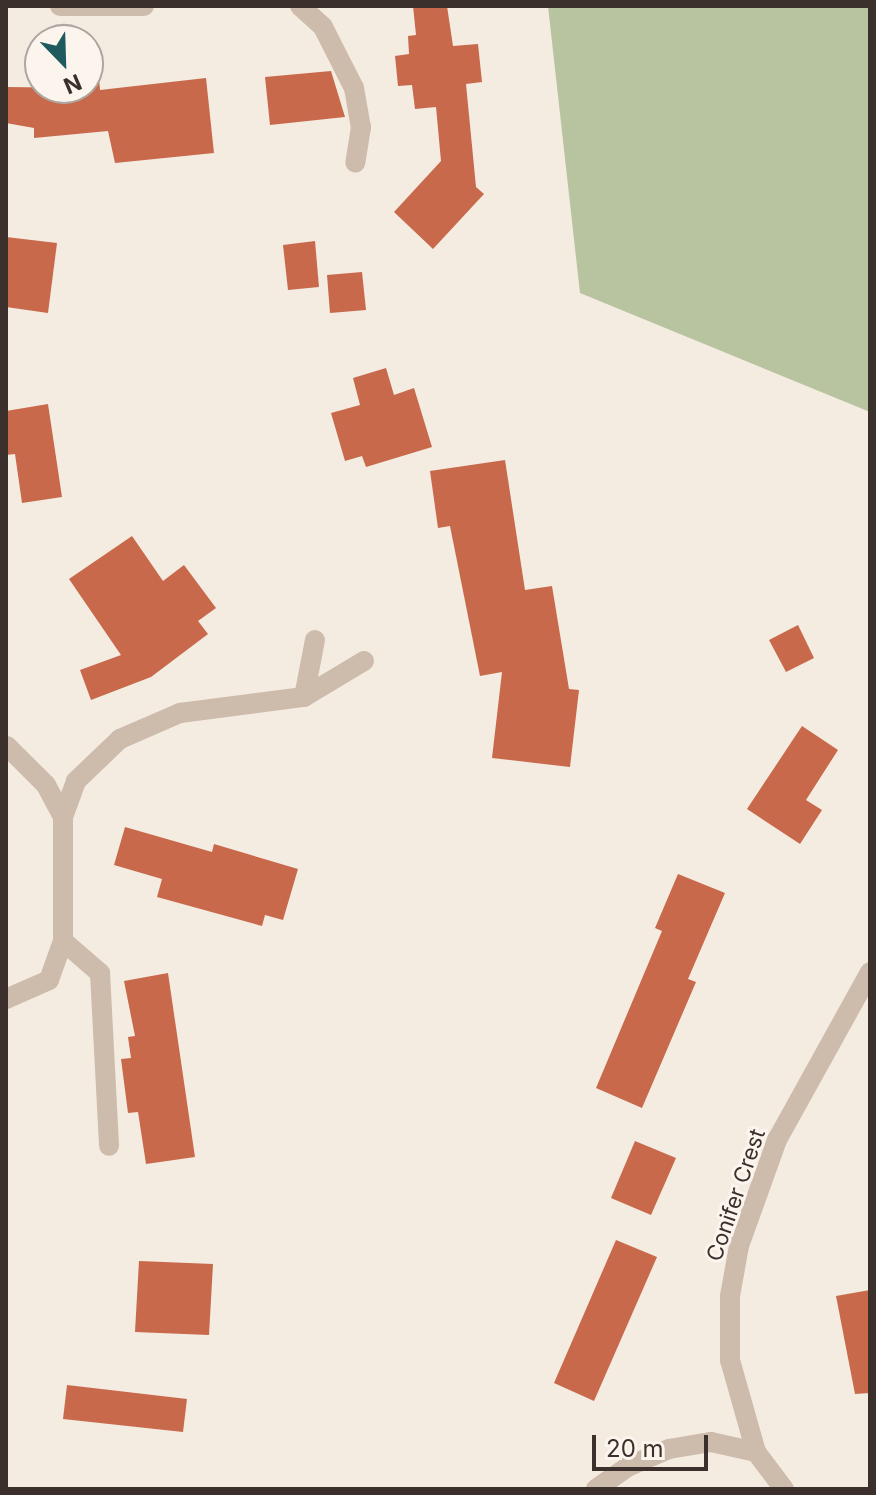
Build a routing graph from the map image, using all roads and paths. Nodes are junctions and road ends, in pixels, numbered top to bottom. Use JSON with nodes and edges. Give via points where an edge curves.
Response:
{"nodes":[{"id":1,"x":60,"y":6,"type":"edge"},
{"id":2,"x":144,"y":6,"type":"edge"},
{"id":3,"x":300,"y":6,"type":"edge"},
{"id":4,"x":355,"y":163,"type":"dead end"},
{"id":5,"x":315,"y":640,"type":"dead end"},
{"id":6,"x":364,"y":661,"type":"dead end"},
{"id":7,"x":304,"y":697,"type":"junction"},
{"id":8,"x":7,"y":746,"type":"edge"},
{"id":9,"x":63,"y":817,"type":"junction"},
{"id":10,"x":63,"y":941,"type":"junction"},
{"id":11,"x":870,"y":972,"type":"edge"},
{"id":12,"x":6,"y":999,"type":"edge"},
{"id":13,"x":109,"y":1146,"type":"dead end"},
{"id":14,"x":756,"y":1452,"type":"junction"},
{"id":15,"x":596,"y":1489,"type":"edge"},
{"id":16,"x":784,"y":1489,"type":"edge"}],
"edges":[{"from":1,"to":2,"type":"street"},
{"from":3,"to":4,"type":"street","via":[[323,27],[354,88],[361,127]]},
{"from":5,"to":7,"type":"street"},
{"from":6,"to":7,"type":"street"},
{"from":7,"to":9,"type":"street","via":[[180,713],[120,739],[76,781]]},
{"from":8,"to":9,"type":"street","via":[[46,785]]},
{"from":9,"to":10,"type":"street"},
{"from":10,"to":12,"type":"street","via":[[49,980]]},
{"from":10,"to":13,"type":"street","via":[[100,973]]},
{"from":11,"to":14,"type":"street","name":"Conifer Crest","via":[[777,1140],[739,1246],[730,1296],[730,1360]]},
{"from":14,"to":15,"type":"street","via":[[711,1442],[669,1449],[627,1467]]},
{"from":14,"to":16,"type":"street"}]}
